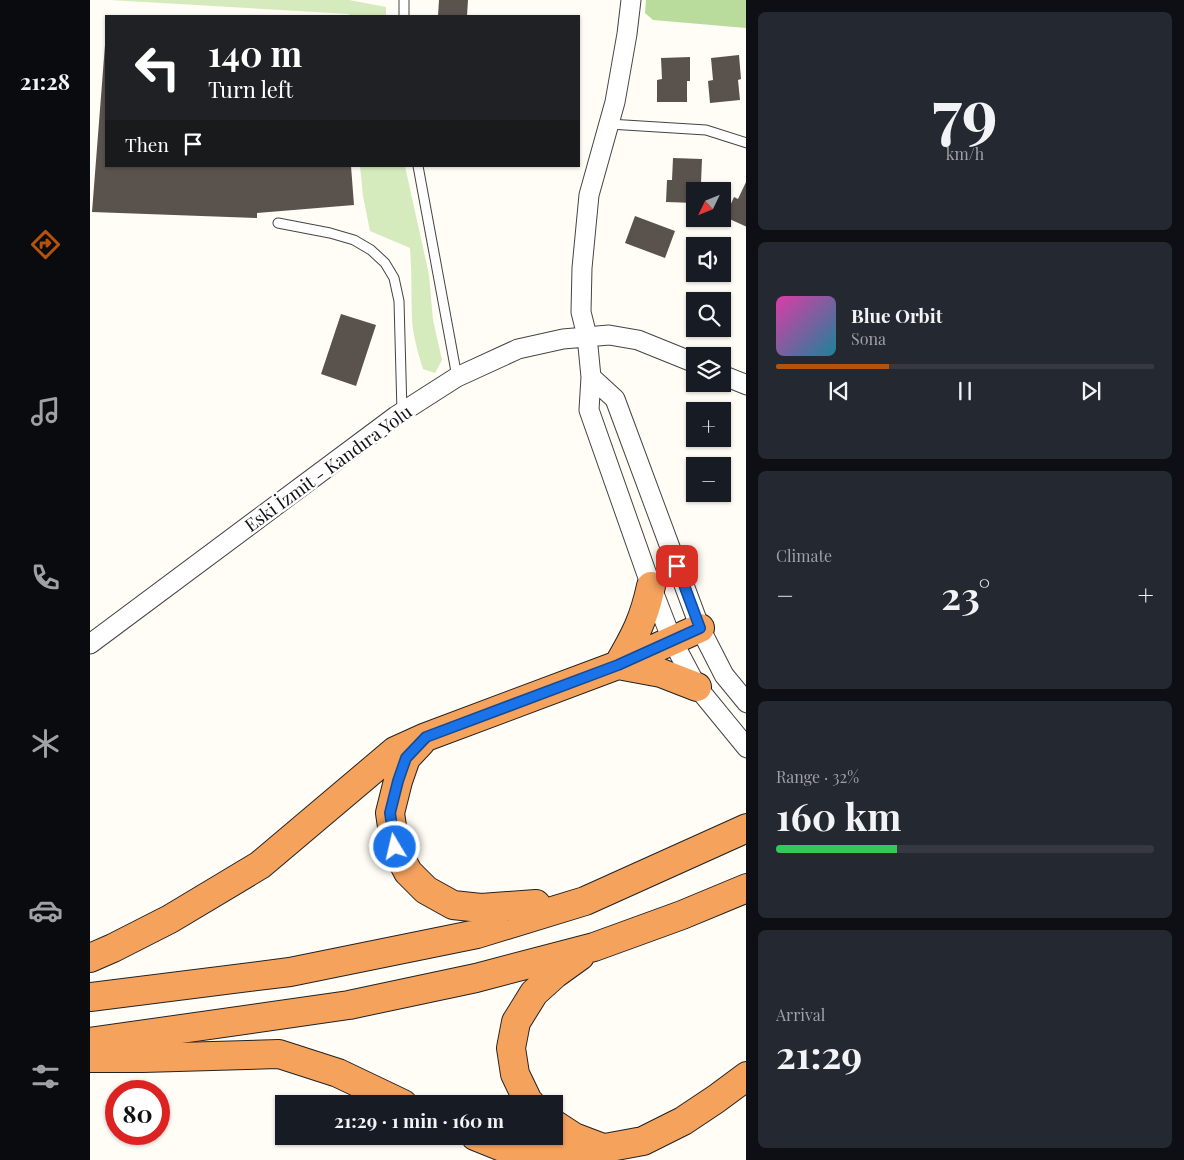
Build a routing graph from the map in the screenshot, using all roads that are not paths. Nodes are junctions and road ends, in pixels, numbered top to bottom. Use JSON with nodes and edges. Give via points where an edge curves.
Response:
{"nodes":[{"id":1,"x":404,"y":0,"type":"edge"},
{"id":2,"x":631,"y":0,"type":"edge"},
{"id":3,"x":404,"y":15,"type":"edge"},
{"id":4,"x":609,"y":124,"type":"junction"},
{"id":5,"x":746,"y":143,"type":"edge"},
{"id":6,"x":418,"y":167,"type":"edge"},
{"id":7,"x":278,"y":223,"type":"dead end"},
{"id":8,"x":587,"y":336,"type":"junction"},
{"id":9,"x":686,"y":359,"type":"edge"},
{"id":10,"x":457,"y":377,"type":"junction"},
{"id":11,"x":591,"y":377,"type":"junction"},
{"id":12,"x":731,"y":379,"type":"edge"},
{"id":13,"x":746,"y":385,"type":"edge"},
{"id":14,"x":402,"y":412,"type":"junction"},
{"id":15,"x":651,"y":586,"type":"junction"},
{"id":16,"x":700,"y":628,"type":"junction"},
{"id":17,"x":672,"y":640,"type":"junction"},
{"id":18,"x":90,"y":644,"type":"edge"},
{"id":19,"x":618,"y":665,"type":"junction"},
{"id":20,"x":697,"y":687,"type":"junction"},
{"id":21,"x":746,"y":703,"type":"edge"},
{"id":22,"x":426,"y":737,"type":"junction"},
{"id":23,"x":746,"y":748,"type":"edge"},
{"id":24,"x":746,"y":828,"type":"edge"},
{"id":25,"x":746,"y":888,"type":"edge"},
{"id":26,"x":585,"y":901,"type":"junction"},
{"id":27,"x":594,"y":947,"type":"junction"},
{"id":28,"x":90,"y":958,"type":"edge"},
{"id":29,"x":90,"y":997,"type":"edge"},
{"id":30,"x":90,"y":1042,"type":"edge"},
{"id":31,"x":90,"y":1058,"type":"edge"},
{"id":32,"x":746,"y":1076,"type":"edge"},
{"id":33,"x":384,"y":1095,"type":"edge"},
{"id":34,"x":525,"y":1095,"type":"edge"},
{"id":35,"x":563,"y":1129,"type":"edge"},
{"id":36,"x":497,"y":1145,"type":"edge"},
{"id":37,"x":605,"y":1148,"type":"junction"}],
"edges":[{"from":1,"to":3,"type":"lane"},
{"from":2,"to":4,"type":"street"},
{"from":4,"to":5,"type":"lane","via":[[706,130]]},
{"from":4,"to":8,"type":"street","via":[[589,194],[581,312]]},
{"from":6,"to":10,"type":"lane"},
{"from":7,"to":14,"type":"lane","via":[[354,240],[385,263],[394,278],[399,301]]},
{"from":8,"to":9,"type":"street","name":"Eski İzmit - Kandıra Yolu","via":[[609,334],[638,340]]},
{"from":8,"to":10,"type":"street","name":"Eski İzmit - Kandıra Yolu","via":[[518,349]]},
{"from":8,"to":11,"type":"street"},
{"from":10,"to":14,"type":"street","name":"Eski İzmit - Kandıra Yolu"},
{"from":11,"to":15,"type":"street","via":[[589,410]]},
{"from":11,"to":16,"type":"street","via":[[615,399]]},
{"from":12,"to":13,"type":"street"},
{"from":14,"to":18,"type":"street","name":"Eski İzmit - Kandıra Yolu"},
{"from":15,"to":17,"type":"street"},
{"from":15,"to":19,"type":"highway","via":[[636,634]]},
{"from":16,"to":17,"type":"highway"},
{"from":16,"to":21,"type":"street","via":[[724,675]]},
{"from":17,"to":19,"type":"highway"},
{"from":17,"to":20,"type":"street"},
{"from":19,"to":20,"type":"highway","via":[[661,673]]},
{"from":19,"to":22,"type":"highway"},
{"from":20,"to":23,"type":"street"},
{"from":22,"to":26,"type":"highway","via":[[406,758],[390,813],[395,847],[408,872],[426,890],[453,905],[481,908]]},
{"from":22,"to":28,"type":"highway","via":[[395,751],[260,865],[170,919]]},
{"from":24,"to":26,"type":"highway"},
{"from":25,"to":27,"type":"highway"},
{"from":26,"to":29,"type":"highway","via":[[477,934],[290,972]]},
{"from":27,"to":30,"type":"highway","via":[[476,978],[349,1005]]},
{"from":27,"to":34,"type":"highway","via":[[534,992],[516,1022],[511,1048],[515,1074]]},
{"from":31,"to":33,"type":"highway","via":[[279,1054],[338,1073]]},
{"from":32,"to":37,"type":"highway","via":[[683,1121],[643,1142]]},
{"from":35,"to":37,"type":"highway"},
{"from":36,"to":37,"type":"highway","via":[[507,1149],[565,1153]]}]}
